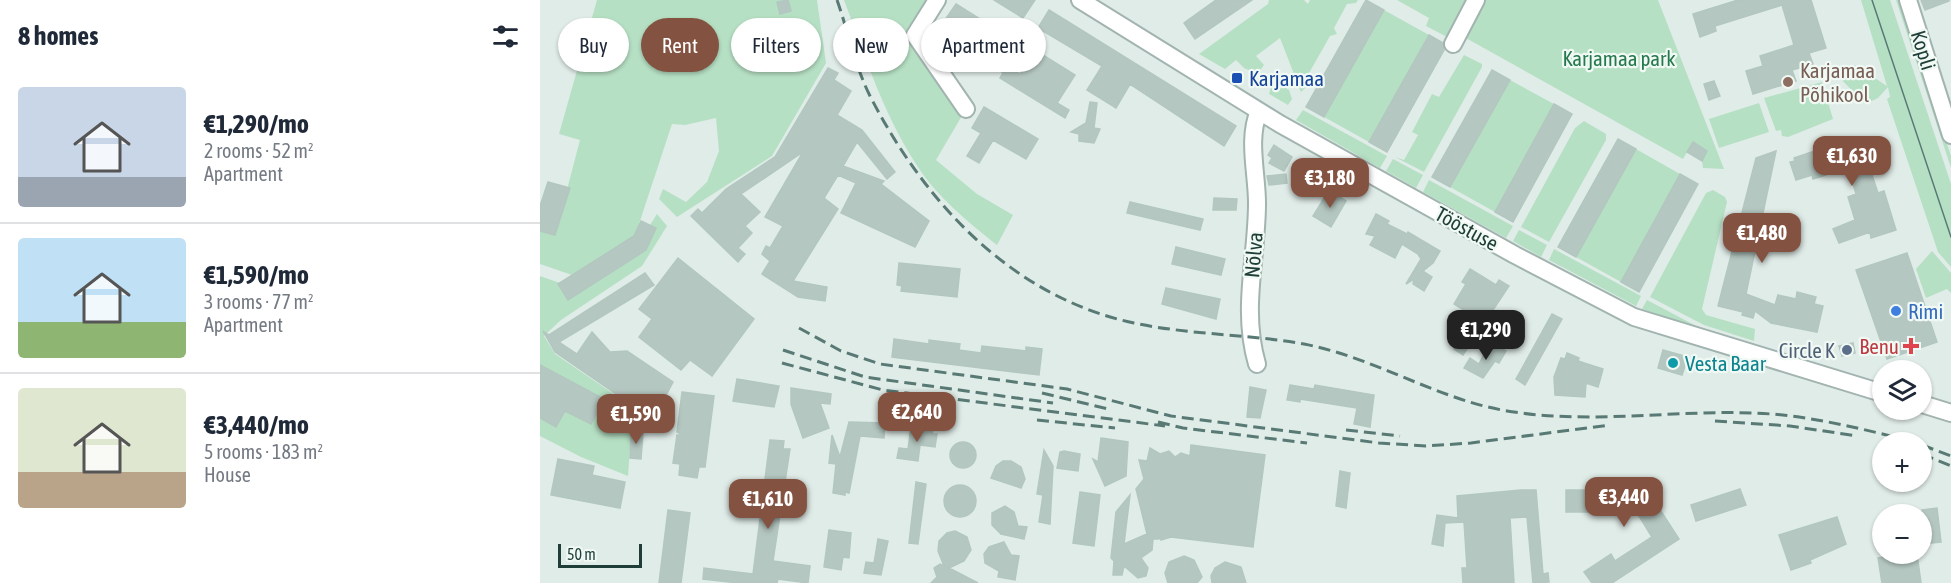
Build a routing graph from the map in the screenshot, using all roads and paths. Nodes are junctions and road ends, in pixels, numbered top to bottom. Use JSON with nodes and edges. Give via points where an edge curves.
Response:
{"nodes":[{"id":1,"x":937,"y":0,"type":"edge"},
{"id":2,"x":1080,"y":0,"type":"edge"},
{"id":3,"x":1476,"y":0,"type":"edge"},
{"id":4,"x":1908,"y":0,"type":"edge"},
{"id":5,"x":1453,"y":44,"type":"dead end"},
{"id":6,"x":966,"y":110,"type":"dead end"},
{"id":7,"x":1259,"y":111,"type":"junction"},
{"id":8,"x":1951,"y":135,"type":"edge"},
{"id":9,"x":1257,"y":364,"type":"dead end"},
{"id":10,"x":1872,"y":390,"type":"edge"},
{"id":11,"x":1932,"y":407,"type":"edge"},
{"id":12,"x":1951,"y":413,"type":"edge"}],
"edges":[{"from":1,"to":6,"type":"street","via":[[915,35]]},
{"from":2,"to":7,"type":"street","name":"Tööstuse"},
{"from":3,"to":5,"type":"street"},
{"from":4,"to":8,"type":"street","name":"Kopli"},
{"from":7,"to":9,"type":"street","name":"Nõlva","via":[[1253,124],[1257,204],[1249,338]]},
{"from":7,"to":10,"type":"street","name":"Tööstuse","via":[[1634,317]]},
{"from":11,"to":12,"type":"street"}]}
